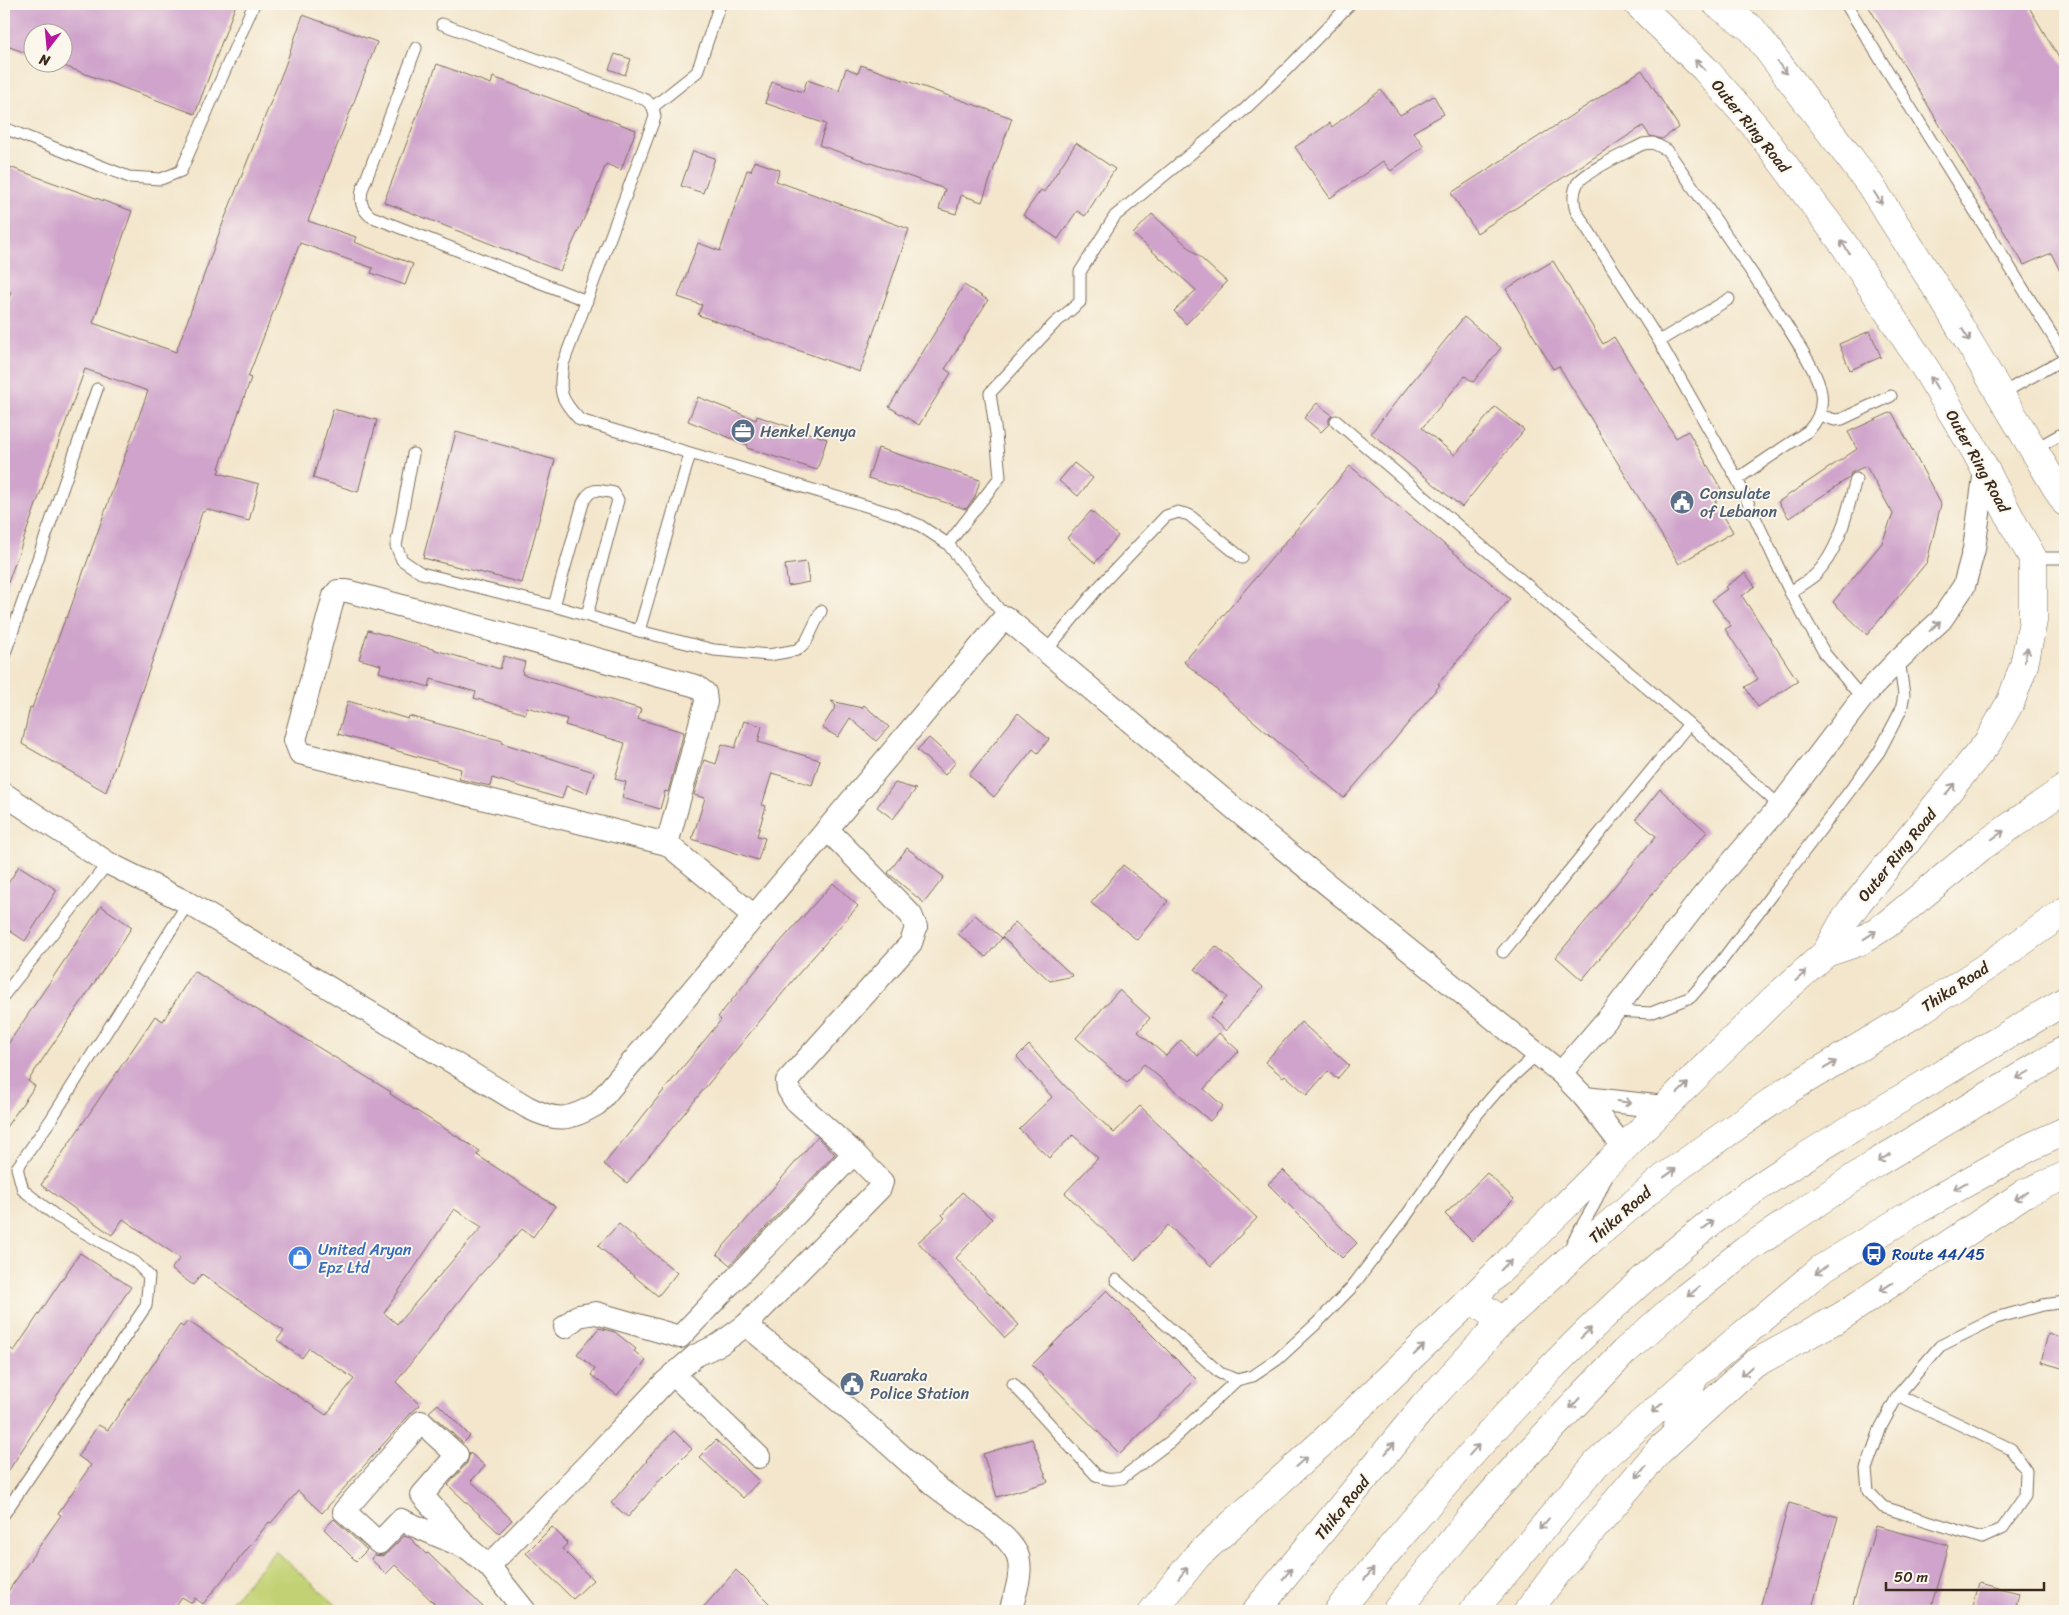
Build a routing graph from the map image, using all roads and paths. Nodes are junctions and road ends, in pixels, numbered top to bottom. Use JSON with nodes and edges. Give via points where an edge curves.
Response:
{"nodes":[{"id":1,"x":254,"y":4,"type":"edge"},
{"id":2,"x":720,"y":4,"type":"edge"},
{"id":3,"x":1350,"y":4,"type":"edge"},
{"id":4,"x":1638,"y":4,"type":"edge"},
{"id":5,"x":1717,"y":4,"type":"edge"},
{"id":6,"x":1739,"y":4,"type":"edge"},
{"id":7,"x":1846,"y":4,"type":"edge"},
{"id":8,"x":442,"y":24,"type":"dead end"},
{"id":9,"x":1752,"y":29,"type":"junction"},
{"id":10,"x":416,"y":48,"type":"dead end"},
{"id":11,"x":653,"y":107,"type":"junction"},
{"id":12,"x":4,"y":128,"type":"edge"},
{"id":13,"x":1729,"y":299,"type":"dead end"},
{"id":14,"x":587,"y":301,"type":"junction"},
{"id":15,"x":1659,"y":341,"type":"junction"},
{"id":16,"x":2065,"y":357,"type":"edge"},
{"id":17,"x":97,"y":389,"type":"dead end"},
{"id":18,"x":2002,"y":394,"type":"junction"},
{"id":19,"x":1891,"y":396,"type":"dead end"},
{"id":20,"x":1819,"y":415,"type":"junction"},
{"id":21,"x":1336,"y":422,"type":"dead end"},
{"id":22,"x":2065,"y":432,"type":"edge"},
{"id":23,"x":2035,"y":449,"type":"junction"},
{"id":24,"x":414,"y":454,"type":"dead end"},
{"id":25,"x":690,"y":454,"type":"junction"},
{"id":26,"x":1985,"y":470,"type":"junction"},
{"id":27,"x":1856,"y":479,"type":"dead end"},
{"id":28,"x":1737,"y":480,"type":"junction"},
{"id":29,"x":2065,"y":502,"type":"edge"},
{"id":30,"x":948,"y":544,"type":"junction"},
{"id":31,"x":1242,"y":558,"type":"dead end"},
{"id":32,"x":2033,"y":558,"type":"junction"},
{"id":33,"x":2065,"y":558,"type":"edge"},
{"id":34,"x":1790,"y":592,"type":"junction"},
{"id":35,"x":554,"y":606,"type":"junction"},
{"id":36,"x":821,"y":611,"type":"dead end"},
{"id":37,"x":588,"y":616,"type":"junction"},
{"id":38,"x":1005,"y":617,"type":"junction"},
{"id":39,"x":639,"y":631,"type":"junction"},
{"id":40,"x":1046,"y":651,"type":"junction"},
{"id":41,"x":4,"y":656,"type":"edge"},
{"id":42,"x":1899,"y":659,"type":"junction"},
{"id":43,"x":1862,"y":698,"type":"junction"},
{"id":44,"x":1689,"y":724,"type":"junction"},
{"id":45,"x":2065,"y":788,"type":"edge"},
{"id":46,"x":4,"y":794,"type":"edge"},
{"id":47,"x":1780,"y":806,"type":"junction"},
{"id":48,"x":827,"y":829,"type":"junction"},
{"id":49,"x":667,"y":844,"type":"junction"},
{"id":50,"x":108,"y":863,"type":"junction"},
{"id":51,"x":188,"y":903,"type":"junction"},
{"id":52,"x":2065,"y":912,"type":"edge"},
{"id":53,"x":754,"y":916,"type":"junction"},
{"id":54,"x":1503,"y":952,"type":"dead end"},
{"id":55,"x":1826,"y":954,"type":"junction"},
{"id":56,"x":4,"y":995,"type":"edge"},
{"id":57,"x":2065,"y":1001,"type":"edge"},
{"id":58,"x":1614,"y":1011,"type":"junction"},
{"id":59,"x":2065,"y":1050,"type":"edge"},
{"id":60,"x":1537,"y":1054,"type":"junction"},
{"id":61,"x":1561,"y":1074,"type":"junction"},
{"id":62,"x":1585,"y":1098,"type":"junction"},
{"id":63,"x":1664,"y":1107,"type":"junction"},
{"id":64,"x":2065,"y":1131,"type":"edge"},
{"id":65,"x":854,"y":1153,"type":"junction"},
{"id":66,"x":1618,"y":1154,"type":"junction"},
{"id":67,"x":2065,"y":1176,"type":"edge"},
{"id":68,"x":1551,"y":1276,"type":"junction"},
{"id":69,"x":1116,"y":1280,"type":"dead end"},
{"id":70,"x":1471,"y":1299,"type":"junction"},
{"id":71,"x":2065,"y":1302,"type":"edge"},
{"id":72,"x":1502,"y":1321,"type":"junction"},
{"id":73,"x":746,"y":1325,"type":"junction"},
{"id":74,"x":565,"y":1327,"type":"dead end"},
{"id":75,"x":680,"y":1337,"type":"junction"},
{"id":76,"x":695,"y":1356,"type":"junction"},
{"id":77,"x":672,"y":1374,"type":"junction"},
{"id":78,"x":1694,"y":1376,"type":"junction"},
{"id":79,"x":1236,"y":1380,"type":"junction"},
{"id":80,"x":1013,"y":1384,"type":"dead end"},
{"id":81,"x":1898,"y":1395,"type":"junction"},
{"id":82,"x":1674,"y":1437,"type":"junction"},
{"id":83,"x":759,"y":1457,"type":"dead end"},
{"id":84,"x":422,"y":1494,"type":"junction"},
{"id":85,"x":4,"y":1514,"type":"edge"},
{"id":86,"x":401,"y":1520,"type":"junction"},
{"id":87,"x":469,"y":1549,"type":"junction"},
{"id":88,"x":489,"y":1566,"type":"junction"},
{"id":89,"x":525,"y":1611,"type":"edge"},
{"id":90,"x":1010,"y":1611,"type":"edge"},
{"id":91,"x":1153,"y":1611,"type":"edge"},
{"id":92,"x":1256,"y":1611,"type":"edge"},
{"id":93,"x":1338,"y":1611,"type":"edge"},
{"id":94,"x":1396,"y":1611,"type":"edge"},
{"id":95,"x":1473,"y":1611,"type":"edge"},
{"id":96,"x":1528,"y":1611,"type":"edge"}],
"edges":[{"from":1,"to":12,"type":"lane","via":[[181,171],[161,179],[129,177]]},
{"from":2,"to":11,"type":"lane","via":[[697,72]]},
{"from":3,"to":30,"type":"lane","via":[[1244,110],[1115,216],[1080,272],[1080,302],[1054,324],[990,393],[1000,477]]},
{"from":26,"to":4,"type":"main road","name":"Outer Ring Road","one_way":true,"via":[[1927,371],[1837,235],[1755,126],[1705,70]]},
{"from":5,"to":9,"type":"main road"},
{"from":6,"to":9,"type":"main road"},
{"from":7,"to":16,"type":"lane"},
{"from":8,"to":11,"type":"lane","via":[[646,100]]},
{"from":9,"to":18,"type":"main road","one_way":true,"via":[[1869,184]]},
{"from":10,"to":14,"type":"lane","via":[[362,190],[360,202],[363,209],[370,216]]},
{"from":11,"to":14,"type":"lane","via":[[655,117]]},
{"from":13,"to":15,"type":"lane"},
{"from":14,"to":25,"type":"lane","via":[[563,364],[560,388],[570,410],[580,420]]},
{"from":15,"to":20,"type":"lane","via":[[1574,204],[1576,188],[1584,176],[1643,144],[1652,143],[1667,150],[1746,261],[1807,358],[1821,392]]},
{"from":15,"to":28,"type":"lane"},
{"from":16,"to":18,"type":"lane"},
{"from":17,"to":41,"type":"lane"},
{"from":18,"to":23,"type":"main road"},
{"from":19,"to":20,"type":"lane","via":[[1842,419]]},
{"from":20,"to":28,"type":"lane","via":[[1808,432]]},
{"from":21,"to":44,"type":"lane"},
{"from":22,"to":23,"type":"lane"},
{"from":23,"to":29,"type":"main road"},
{"from":24,"to":35,"type":"lane","via":[[396,546],[402,560],[421,573]]},
{"from":25,"to":30,"type":"lane","via":[[893,514],[919,525]]},
{"from":25,"to":39,"type":"lane"},
{"from":26,"to":32,"type":"main road","name":"Outer Ring Road"},
{"from":42,"to":26,"type":"street","one_way":true,"via":[[1941,620],[1964,586],[1974,549]]},
{"from":27,"to":34,"type":"lane","via":[[1841,531],[1831,552],[1814,575]]},
{"from":28,"to":34,"type":"lane"},
{"from":30,"to":38,"type":"lane"},
{"from":31,"to":40,"type":"lane","via":[[1188,515],[1178,512],[1166,516],[1098,588]]},
{"from":32,"to":33,"type":"lane"},
{"from":55,"to":32,"type":"main road","name":"Outer Ring Road","one_way":true,"via":[[1858,902],[1988,742],[2011,701],[2024,665],[2033,621]]},
{"from":34,"to":43,"type":"lane","via":[[1825,654]]},
{"from":35,"to":37,"type":"lane"},
{"from":35,"to":37,"type":"lane","via":[[587,494],[594,490],[614,493],[618,500],[616,510]]},
{"from":36,"to":39,"type":"lane","via":[[806,642],[796,650],[769,655],[714,650]]},
{"from":37,"to":39,"type":"lane"},
{"from":38,"to":40,"type":"street"},
{"from":38,"to":48,"type":"street"},
{"from":40,"to":60,"type":"street","via":[[1260,830]]},
{"from":42,"to":43,"type":"street"},
{"from":42,"to":58,"type":"lane","via":[[1904,694],[1901,710],[1880,752],[1717,967],[1691,997],[1651,1013]]},
{"from":43,"to":47,"type":"street"},
{"from":44,"to":47,"type":"lane"},
{"from":44,"to":54,"type":"lane"},
{"from":55,"to":45,"type":"main road","one_way":true,"via":[[1859,942],[1886,925],[1981,847]]},
{"from":46,"to":50,"type":"street"},
{"from":47,"to":58,"type":"street","via":[[1701,898]]},
{"from":48,"to":53,"type":"street"},
{"from":48,"to":65,"type":"street","via":[[911,915],[916,927],[911,943],[787,1081],[794,1100]]},
{"from":49,"to":49,"type":"street","via":[[300,753],[295,740],[334,596],[347,591],[696,686],[705,693],[706,702]]},
{"from":49,"to":53,"type":"street"},
{"from":50,"to":51,"type":"street"},
{"from":50,"to":56,"type":"lane"},
{"from":51,"to":53,"type":"street","via":[[527,1107],[544,1116],[564,1119],[579,1115],[597,1104]]},
{"from":51,"to":85,"type":"lane","via":[[17,1168],[23,1190],[56,1216],[135,1262],[149,1276],[146,1306]]},
{"from":68,"to":52,"type":"main road","name":"Thika Road","one_way":true,"via":[[1689,1159],[1788,1090],[1921,1010]]},
{"from":63,"to":55,"type":"main road","one_way":true},
{"from":93,"to":57,"type":"main road","one_way":true,"via":[[1457,1469],[1533,1385],[1654,1268],[1716,1218],[1811,1154]]},
{"from":58,"to":61,"type":"street"},
{"from":59,"to":94,"type":"main road","one_way":true,"via":[[1876,1163],[1746,1250],[1686,1297],[1624,1352],[1521,1461]]},
{"from":60,"to":61,"type":"street"},
{"from":60,"to":79,"type":"lane","via":[[1498,1090],[1473,1119],[1404,1219],[1351,1288],[1278,1359],[1253,1376]]},
{"from":61,"to":62,"type":"street"},
{"from":62,"to":63,"type":"street","one_way":true},
{"from":62,"to":66,"type":"street"},
{"from":63,"to":66,"type":"main road"},
{"from":64,"to":78,"type":"main road","one_way":true,"via":[[1919,1209],[1821,1269]]},
{"from":65,"to":73,"type":"street","via":[[882,1182],[880,1188]]},
{"from":65,"to":75,"type":"street"},
{"from":66,"to":68,"type":"lane","via":[[1594,1205]]},
{"from":70,"to":66,"type":"main road","one_way":true},
{"from":67,"to":82,"type":"main road","one_way":true,"via":[[2025,1193],[1842,1316],[1754,1364]]},
{"from":68,"to":72,"type":"main road","name":"Thika Road"},
{"from":69,"to":79,"type":"lane","via":[[1220,1373]]},
{"from":70,"to":72,"type":"main road"},
{"from":91,"to":70,"type":"main road","one_way":true,"via":[[1197,1556],[1325,1440]]},
{"from":71,"to":81,"type":"lane","via":[[1996,1318],[1940,1346]]},
{"from":92,"to":72,"type":"main road","name":"Thika Road","one_way":true,"via":[[1424,1406]]},
{"from":73,"to":76,"type":"street","via":[[720,1344]]},
{"from":73,"to":90,"type":"street","via":[[935,1486],[999,1531],[1017,1554],[1019,1569]]},
{"from":74,"to":75,"type":"street","via":[[578,1316],[596,1313]]},
{"from":75,"to":76,"type":"street"},
{"from":76,"to":77,"type":"street"},
{"from":77,"to":83,"type":"street"},
{"from":77,"to":88,"type":"street"},
{"from":78,"to":82,"type":"main road"},
{"from":78,"to":95,"type":"main road","one_way":true,"via":[[1597,1463]]},
{"from":79,"to":80,"type":"lane","via":[[1171,1441],[1122,1478],[1114,1480],[1096,1475]]},
{"from":81,"to":81,"type":"lane","via":[[2011,1449],[2026,1471],[2025,1496],[2002,1529],[1982,1538],[1883,1507],[1868,1491],[1866,1469],[1881,1427]]},
{"from":82,"to":96,"type":"main road","one_way":true,"via":[[1562,1566]]},
{"from":84,"to":86,"type":"street"},
{"from":84,"to":86,"type":"street","via":[[457,1456],[421,1422],[344,1511],[380,1543]]},
{"from":84,"to":87,"type":"street"},
{"from":86,"to":87,"type":"street"},
{"from":87,"to":88,"type":"street"},
{"from":88,"to":89,"type":"street"}]}
